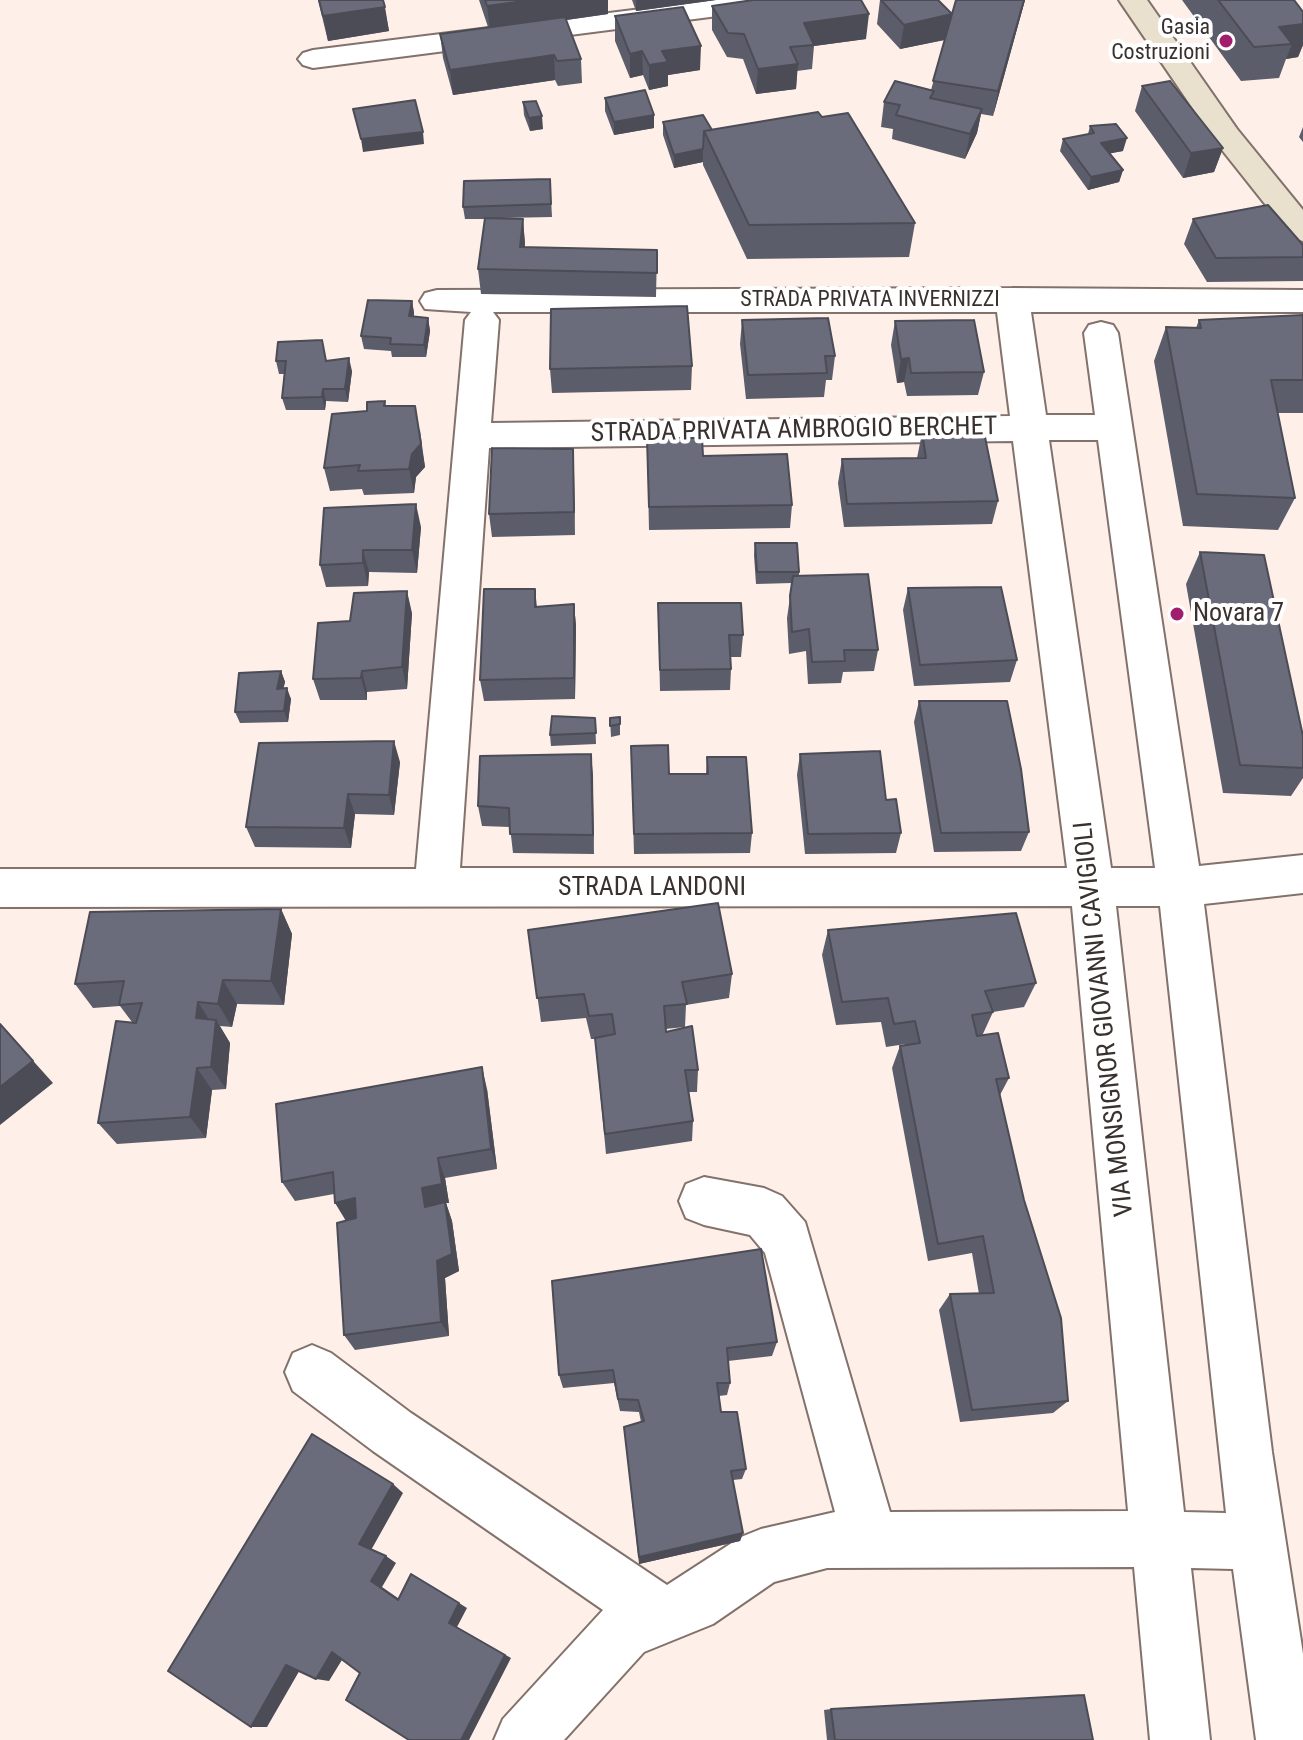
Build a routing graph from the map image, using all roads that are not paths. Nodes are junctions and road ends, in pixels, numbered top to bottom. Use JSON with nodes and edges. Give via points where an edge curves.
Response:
{"nodes":[{"id":1,"x":780,"y":0,"type":"edge"},
{"id":2,"x":1133,"y":0,"type":"edge"},
{"id":3,"x":313,"y":59,"type":"dead end"},
{"id":4,"x":1303,"y":231,"type":"edge"},
{"id":5,"x":1012,"y":299,"type":"junction"},
{"id":6,"x":437,"y":301,"type":"dead end"},
{"id":7,"x":1303,"y":301,"type":"edge"},
{"id":8,"x":482,"y":320,"type":"dead end"},
{"id":9,"x":1101,"y":333,"type":"dead end"},
{"id":10,"x":1029,"y":427,"type":"junction"},
{"id":11,"x":1115,"y":427,"type":"junction"},
{"id":12,"x":472,"y":436,"type":"junction"},
{"id":13,"x":1303,"y":874,"type":"edge"},
{"id":14,"x":1092,"y":887,"type":"junction"},
{"id":15,"x":1180,"y":887,"type":"junction"},
{"id":16,"x":0,"y":888,"type":"edge"},
{"id":17,"x":436,"y":889,"type":"junction"},
{"id":18,"x":704,"y":1201,"type":"dead end"},
{"id":19,"x":312,"y":1372,"type":"dead end"},
{"id":20,"x":870,"y":1539,"type":"junction"},
{"id":21,"x":1159,"y":1539,"type":"junction"},
{"id":22,"x":1258,"y":1542,"type":"junction"},
{"id":23,"x":662,"y":1616,"type":"junction"},
{"id":24,"x":524,"y":1740,"type":"edge"},
{"id":25,"x":1180,"y":1740,"type":"edge"},
{"id":26,"x":1286,"y":1740,"type":"edge"}],
"edges":[{"from":1,"to":3,"type":"street"},
{"from":2,"to":4,"type":"main road","via":[[1226,135]]},
{"from":5,"to":6,"type":"street","name":"STRADA PRIVATA INVERNIZZI"},
{"from":5,"to":7,"type":"street","name":"STRADA PRIVATA INVERNIZZI"},
{"from":5,"to":10,"type":"street","name":"VIA MONSIGNOR GIOVANNI CAVIGIOLI"},
{"from":8,"to":12,"type":"street"},
{"from":9,"to":11,"type":"street"},
{"from":10,"to":11,"type":"street","name":"STRADA PRIVATA AMBROGIO BERCHET"},
{"from":10,"to":12,"type":"street","name":"STRADA PRIVATA AMBROGIO BERCHET"},
{"from":10,"to":14,"type":"street","name":"VIA MONSIGNOR GIOVANNI CAVIGIOLI"},
{"from":11,"to":15,"type":"street"},
{"from":12,"to":17,"type":"street"},
{"from":13,"to":15,"type":"street","name":"STRADA LANDONI"},
{"from":14,"to":15,"type":"street","name":"STRADA LANDONI"},
{"from":14,"to":17,"type":"street","name":"STRADA LANDONI"},
{"from":14,"to":21,"type":"street","name":"VIA MONSIGNOR GIOVANNI CAVIGIOLI"},
{"from":15,"to":22,"type":"street"},
{"from":16,"to":17,"type":"street","name":"STRADA LANDONI"},
{"from":18,"to":20,"type":"street","via":[[764,1213],[787,1240]]},
{"from":19,"to":23,"type":"street"},
{"from":20,"to":21,"type":"street"},
{"from":20,"to":23,"type":"street","via":[[827,1540],[761,1557],[693,1604]]},
{"from":21,"to":22,"type":"street"},
{"from":21,"to":25,"type":"street","name":"VIA MONSIGNOR GIOVANNI CAVIGIOLI"},
{"from":22,"to":26,"type":"street"},
{"from":23,"to":24,"type":"street","via":[[624,1630]]}]}
